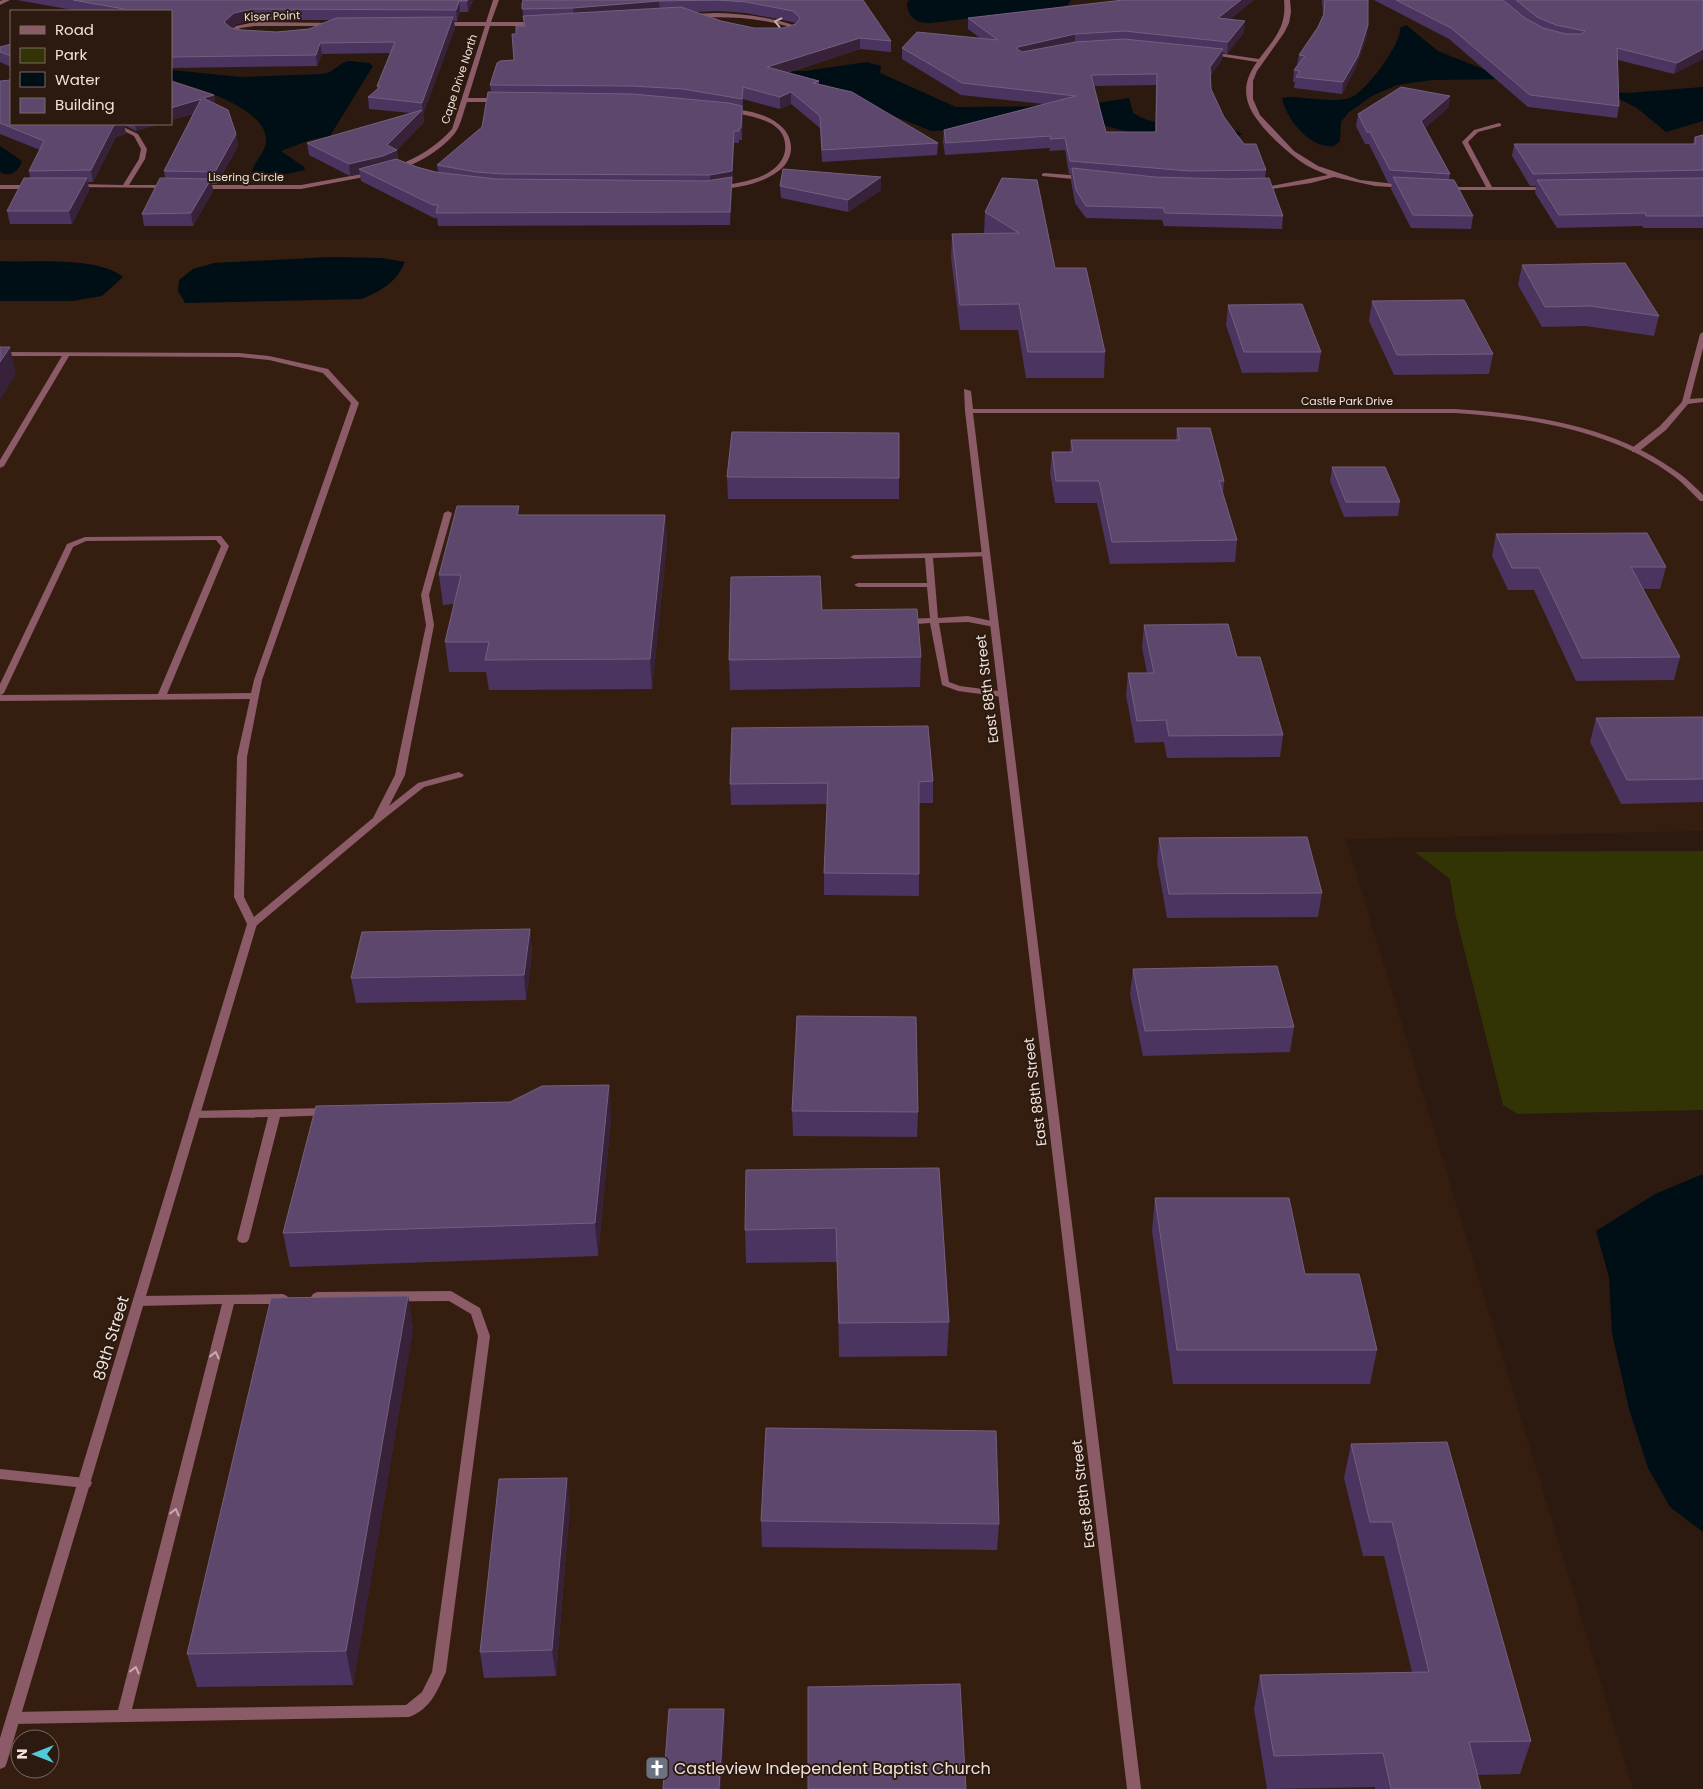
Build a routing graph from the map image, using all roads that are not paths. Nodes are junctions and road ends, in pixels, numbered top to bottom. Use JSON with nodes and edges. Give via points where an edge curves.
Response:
{"nodes":[{"id":1,"x":7,"y":0,"type":"edge"},
{"id":2,"x":496,"y":0,"type":"edge"},
{"id":3,"x":1287,"y":0,"type":"edge"},
{"id":4,"x":0,"y":3,"type":"edge"},
{"id":5,"x":703,"y":23,"type":"edge"},
{"id":6,"x":431,"y":24,"type":"edge"},
{"id":7,"x":488,"y":24,"type":"junction"},
{"id":8,"x":544,"y":24,"type":"edge"},
{"id":9,"x":336,"y":25,"type":"junction"},
{"id":10,"x":345,"y":25,"type":"edge"},
{"id":11,"x":783,"y":36,"type":"edge"},
{"id":12,"x":1203,"y":54,"type":"edge"},
{"id":13,"x":1261,"y":61,"type":"junction"},
{"id":14,"x":463,"y":100,"type":"junction"},
{"id":15,"x":503,"y":100,"type":"edge"},
{"id":16,"x":725,"y":110,"type":"edge"},
{"id":17,"x":116,"y":125,"type":"edge"},
{"id":18,"x":1499,"y":125,"type":"dead end"},
{"id":19,"x":399,"y":167,"type":"junction"},
{"id":20,"x":409,"y":172,"type":"edge"},
{"id":21,"x":1337,"y":174,"type":"junction"},
{"id":22,"x":1044,"y":175,"type":"dead end"},
{"id":23,"x":1093,"y":179,"type":"edge"},
{"id":24,"x":67,"y":186,"type":"edge"},
{"id":25,"x":125,"y":186,"type":"junction"},
{"id":26,"x":0,"y":187,"type":"edge"},
{"id":27,"x":39,"y":187,"type":"edge"},
{"id":28,"x":172,"y":187,"type":"edge"},
{"id":29,"x":191,"y":187,"type":"edge"},
{"id":30,"x":710,"y":188,"type":"edge"},
{"id":31,"x":1413,"y":188,"type":"edge"},
{"id":32,"x":1252,"y":189,"type":"edge"},
{"id":33,"x":1437,"y":189,"type":"edge"},
{"id":34,"x":1490,"y":189,"type":"junction"},
{"id":35,"x":1560,"y":189,"type":"edge"},
{"id":36,"x":1703,"y":334,"type":"edge"},
{"id":37,"x":0,"y":354,"type":"edge"},
{"id":38,"x":67,"y":354,"type":"junction"},
{"id":39,"x":967,"y":390,"type":"dead end"},
{"id":40,"x":1703,"y":400,"type":"edge"},
{"id":41,"x":1686,"y":402,"type":"junction"},
{"id":42,"x":969,"y":412,"type":"junction"},
{"id":43,"x":1635,"y":450,"type":"junction"},
{"id":44,"x":0,"y":466,"type":"edge"},
{"id":45,"x":1703,"y":499,"type":"edge"},
{"id":46,"x":448,"y":513,"type":"dead end"},
{"id":47,"x":986,"y":554,"type":"junction"},
{"id":48,"x":929,"y":556,"type":"junction"},
{"id":49,"x":854,"y":557,"type":"dead end"},
{"id":50,"x":858,"y":585,"type":"dead end"},
{"id":51,"x":930,"y":585,"type":"junction"},
{"id":52,"x":934,"y":620,"type":"junction"},
{"id":53,"x":900,"y":622,"type":"edge"},
{"id":54,"x":994,"y":624,"type":"junction"},
{"id":55,"x":0,"y":693,"type":"edge"},
{"id":56,"x":1003,"y":694,"type":"junction"},
{"id":57,"x":254,"y":696,"type":"junction"},
{"id":58,"x":161,"y":697,"type":"junction"},
{"id":59,"x":0,"y":698,"type":"edge"},
{"id":60,"x":460,"y":775,"type":"dead end"},
{"id":61,"x":378,"y":820,"type":"junction"},
{"id":62,"x":252,"y":924,"type":"junction"},
{"id":63,"x":274,"y":1112,"type":"junction"},
{"id":64,"x":343,"y":1112,"type":"edge"},
{"id":65,"x":195,"y":1114,"type":"junction"},
{"id":66,"x":243,"y":1239,"type":"dead end"},
{"id":67,"x":139,"y":1300,"type":"junction"},
{"id":68,"x":229,"y":1300,"type":"junction"},
{"id":69,"x":0,"y":1474,"type":"edge"},
{"id":70,"x":84,"y":1483,"type":"junction"},
{"id":71,"x":123,"y":1717,"type":"junction"},
{"id":72,"x":13,"y":1718,"type":"junction"},
{"id":73,"x":0,"y":1762,"type":"edge"},
{"id":74,"x":1134,"y":1789,"type":"edge"}],
"edges":[{"from":1,"to":4,"type":"street"},
{"from":2,"to":7,"type":"street","name":"Cape Drive North"},
{"from":3,"to":13,"type":"street","via":[[1286,23]]},
{"from":11,"to":5,"type":"street","one_way":true,"via":[[794,32],[794,26],[745,16],[684,16]]},
{"from":6,"to":7,"type":"street"},
{"from":7,"to":8,"type":"street"},
{"from":7,"to":14,"type":"street","name":"Cape Drive North"},
{"from":9,"to":9,"type":"street","name":"Kiser Point","via":[[255,24],[231,33],[242,38],[304,37]]},
{"from":9,"to":10,"type":"street","name":"Kiser Point"},
{"from":12,"to":13,"type":"street"},
{"from":13,"to":21,"type":"street","via":[[1250,79],[1248,94],[1258,118],[1292,152],[1308,163]]},
{"from":14,"to":15,"type":"street"},
{"from":14,"to":19,"type":"street","name":"Cape Drive North","via":[[450,136],[430,152]]},
{"from":16,"to":30,"type":"street","via":[[765,119],[783,129],[788,138],[788,154],[774,172],[763,177],[735,186]]},
{"from":17,"to":25,"type":"street","via":[[136,135],[144,149],[142,159]]},
{"from":18,"to":34,"type":"street","via":[[1476,131],[1465,142]]},
{"from":19,"to":20,"type":"street"},
{"from":19,"to":29,"type":"street","name":"Lisering Circle","via":[[350,180],[301,186]]},
{"from":21,"to":31,"type":"street"},
{"from":21,"to":32,"type":"street"},
{"from":22,"to":23,"type":"street"},
{"from":24,"to":25,"type":"street"},
{"from":25,"to":28,"type":"street"},
{"from":26,"to":27,"type":"street"},
{"from":33,"to":34,"type":"street"},
{"from":34,"to":35,"type":"street"},
{"from":36,"to":41,"type":"street"},
{"from":37,"to":38,"type":"street"},
{"from":38,"to":44,"type":"street"},
{"from":38,"to":57,"type":"street","via":[[269,358],[325,371],[355,402]]},
{"from":39,"to":42,"type":"street","name":"East 88th Street"},
{"from":40,"to":41,"type":"street"},
{"from":41,"to":43,"type":"street","via":[[1663,428]]},
{"from":42,"to":43,"type":"street","name":"Castle Park Drive","via":[[1468,412],[1561,425]]},
{"from":42,"to":47,"type":"street","name":"East 88th Street"},
{"from":43,"to":45,"type":"street","name":"Castle Park Drive","via":[[1662,465]]},
{"from":46,"to":61,"type":"street","via":[[425,595],[430,625],[400,775]]},
{"from":47,"to":48,"type":"street"},
{"from":47,"to":54,"type":"street","name":"East 88th Street"},
{"from":48,"to":49,"type":"street"},
{"from":48,"to":51,"type":"street"},
{"from":50,"to":51,"type":"street"},
{"from":51,"to":52,"type":"street"},
{"from":52,"to":53,"type":"street"},
{"from":52,"to":54,"type":"street"},
{"from":52,"to":56,"type":"street","via":[[946,683],[958,688]]},
{"from":54,"to":56,"type":"street","name":"East 88th Street"},
{"from":55,"to":58,"type":"street","via":[[70,546],[85,539],[218,538],[224,546]]},
{"from":56,"to":74,"type":"street","name":"East 88th Street"},
{"from":57,"to":58,"type":"street"},
{"from":57,"to":62,"type":"street","via":[[242,757],[239,897]]},
{"from":58,"to":59,"type":"street"},
{"from":60,"to":61,"type":"street","via":[[421,785]]},
{"from":61,"to":62,"type":"street"},
{"from":62,"to":65,"type":"street","name":"89th Street"},
{"from":63,"to":64,"type":"street"},
{"from":63,"to":65,"type":"street"},
{"from":63,"to":66,"type":"street"},
{"from":65,"to":67,"type":"street","name":"89th Street"},
{"from":67,"to":68,"type":"street"},
{"from":67,"to":70,"type":"street","name":"89th Street"},
{"from":71,"to":68,"type":"street","one_way":true},
{"from":68,"to":71,"type":"street","via":[[451,1296],[476,1311],[484,1336],[439,1672],[427,1697],[409,1711]]},
{"from":69,"to":70,"type":"street"},
{"from":70,"to":72,"type":"street","name":"89th Street"},
{"from":71,"to":72,"type":"street"},
{"from":72,"to":73,"type":"street","name":"89th Street"}]}
